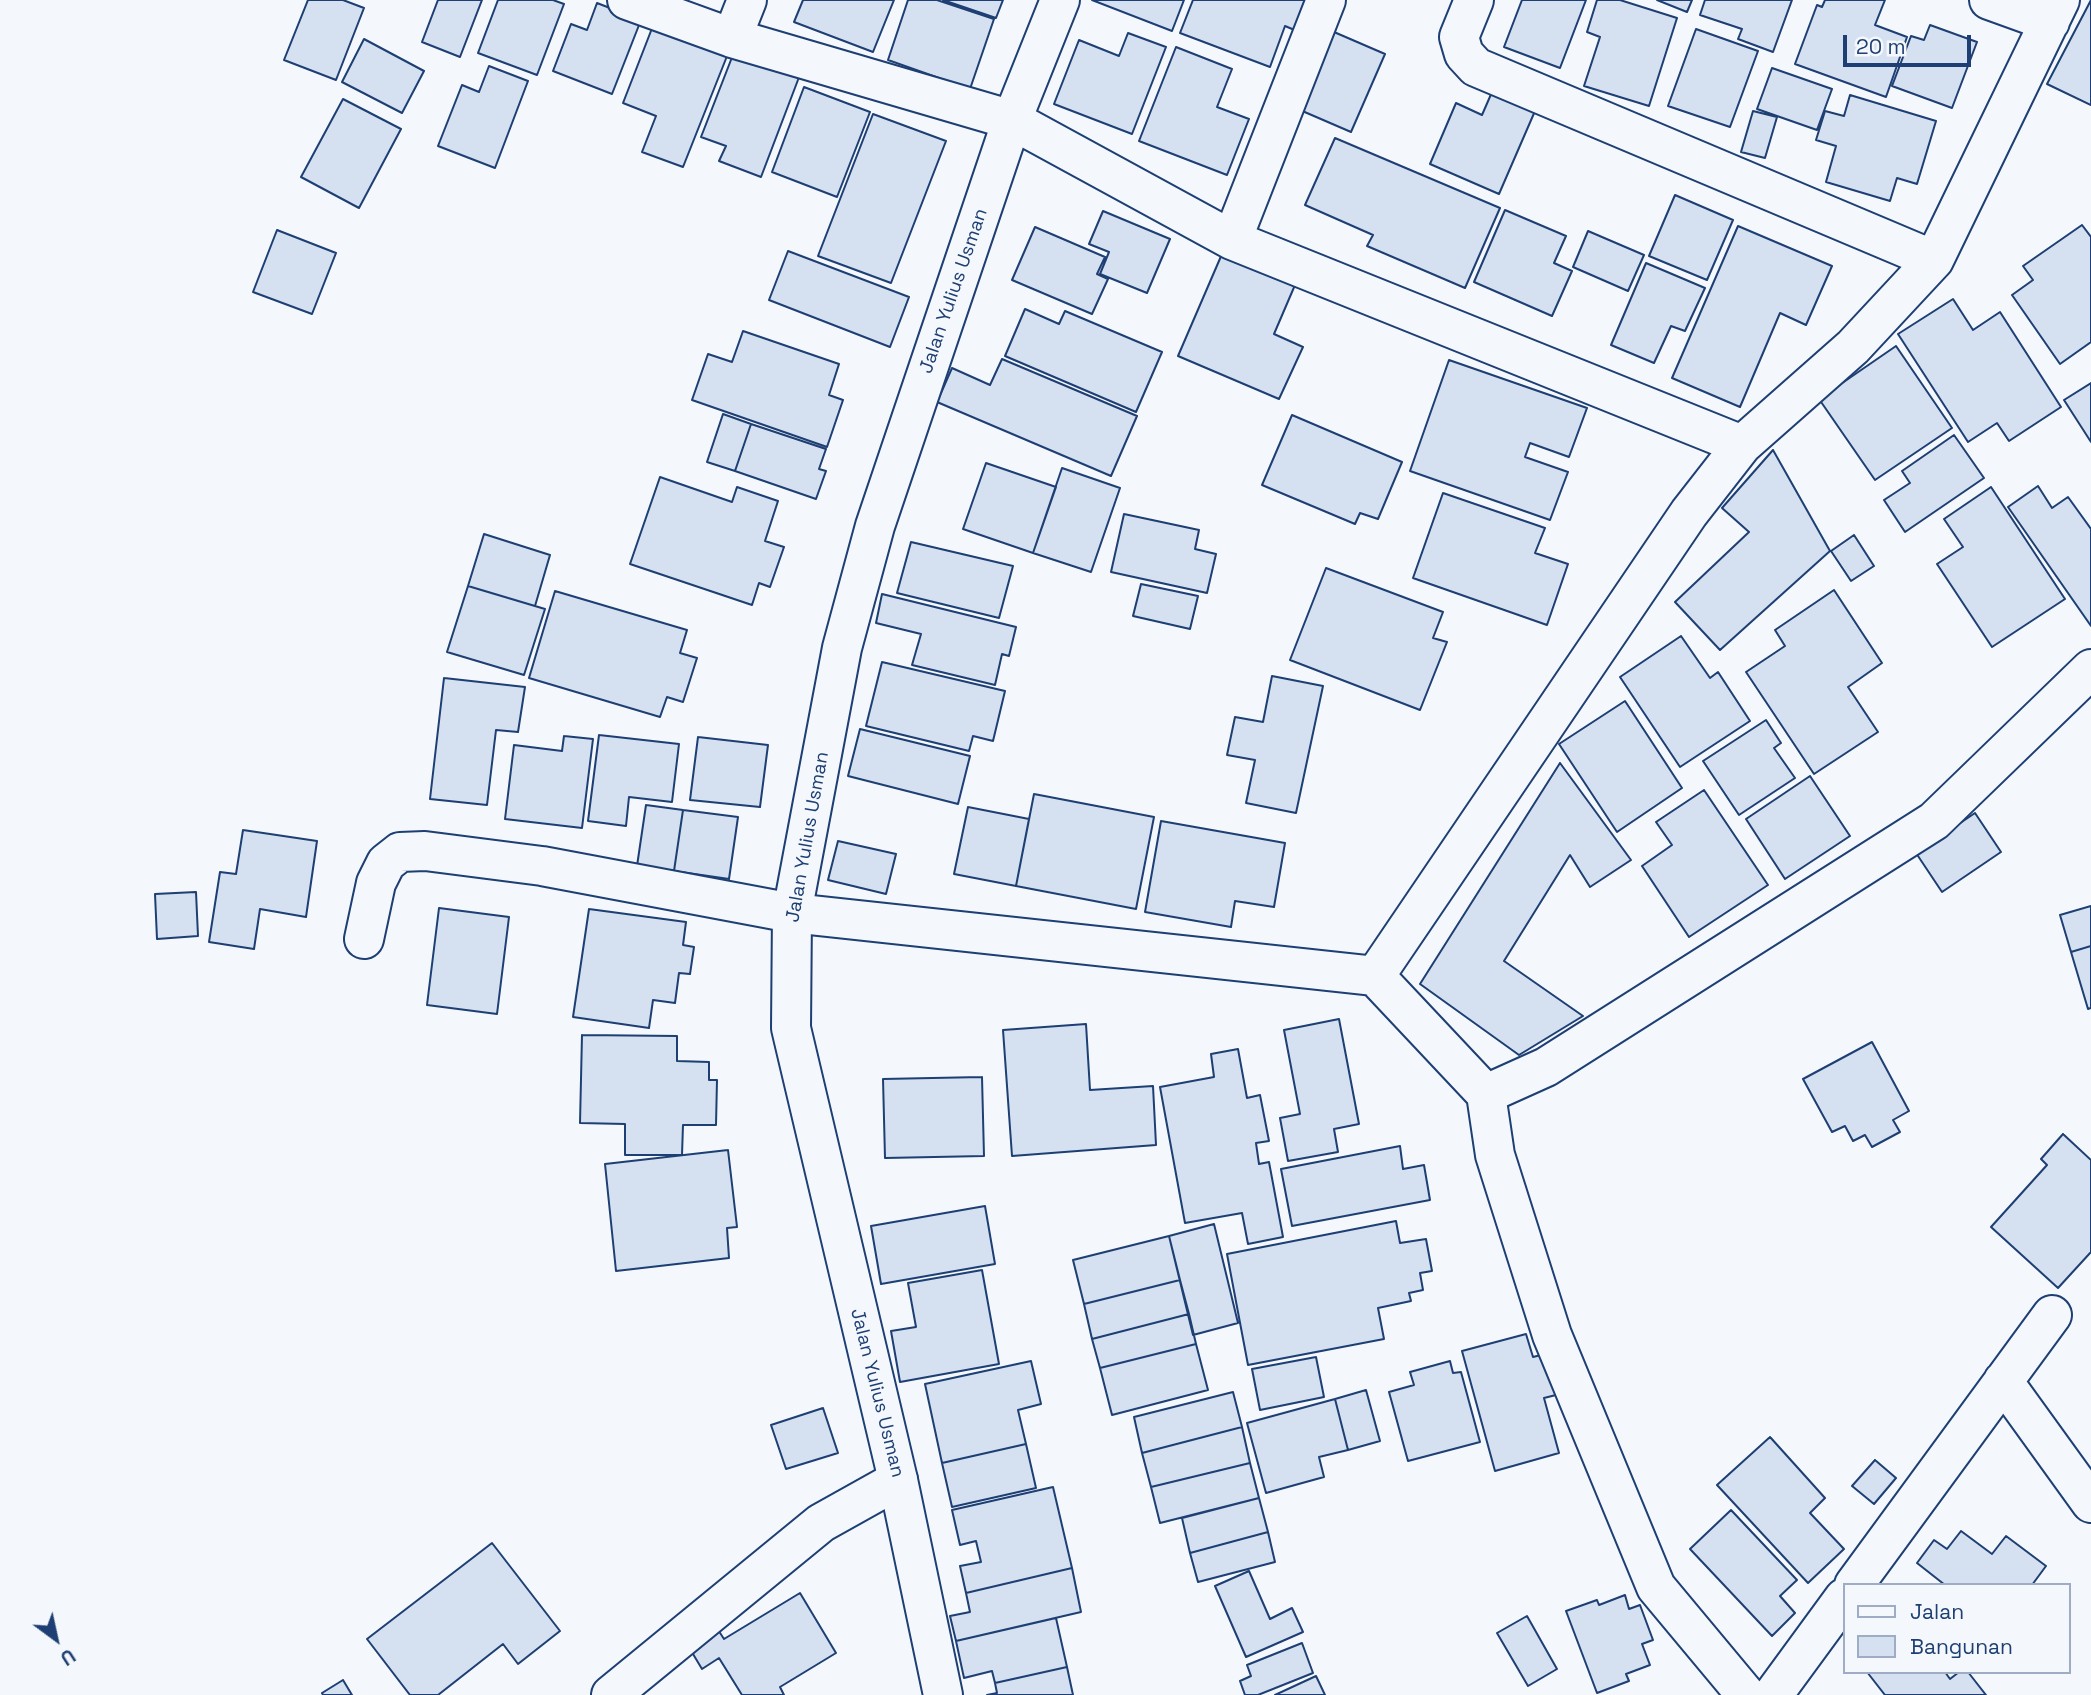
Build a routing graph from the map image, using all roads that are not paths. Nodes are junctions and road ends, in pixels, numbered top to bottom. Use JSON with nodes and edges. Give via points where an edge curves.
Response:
{"nodes":[{"id":1,"x":627,"y":0,"type":"edge"},
{"id":2,"x":747,"y":0,"type":"edge"},
{"id":3,"x":1060,"y":0,"type":"edge"},
{"id":4,"x":1326,"y":0,"type":"edge"},
{"id":5,"x":1474,"y":0,"type":"edge"},
{"id":6,"x":1989,"y":0,"type":"edge"},
{"id":7,"x":2055,"y":11,"type":"edge"},
{"id":8,"x":732,"y":38,"type":"junction"},
{"id":9,"x":1012,"y":120,"type":"junction"},
{"id":10,"x":1232,"y":240,"type":"junction"},
{"id":11,"x":1934,"y":260,"type":"junction"},
{"id":12,"x":1742,"y":445,"type":"junction"},
{"id":13,"x":2091,"y":669,"type":"edge"},
{"id":14,"x":792,"y":912,"type":"junction"},
{"id":15,"x":364,"y":939,"type":"dead end"},
{"id":16,"x":1375,"y":976,"type":"junction"},
{"id":17,"x":1486,"y":1094,"type":"junction"},
{"id":18,"x":2052,"y":1315,"type":"dead end"},
{"id":19,"x":2003,"y":1381,"type":"junction"},
{"id":20,"x":898,"y":1480,"type":"junction"},
{"id":21,"x":2091,"y":1503,"type":"edge"},
{"id":22,"x":1855,"y":1583,"type":"edge"},
{"id":23,"x":1842,"y":1601,"type":"edge"},
{"id":24,"x":611,"y":1695,"type":"edge"},
{"id":25,"x":943,"y":1695,"type":"edge"},
{"id":26,"x":1746,"y":1695,"type":"edge"},
{"id":27,"x":1773,"y":1695,"type":"edge"}],
"edges":[{"from":1,"to":8,"type":"street"},
{"from":2,"to":8,"type":"street"},
{"from":3,"to":9,"type":"street","name":"Jalan Yulius Usman"},
{"from":4,"to":10,"type":"street"},
{"from":5,"to":11,"type":"street","via":[[1459,37],[1464,54],[1476,67]]},
{"from":6,"to":7,"type":"street"},
{"from":7,"to":11,"type":"street"},
{"from":8,"to":9,"type":"street"},
{"from":9,"to":10,"type":"street"},
{"from":9,"to":14,"type":"street","name":"Jalan Yulius Usman","via":[[874,526],[842,648]]},
{"from":10,"to":12,"type":"street"},
{"from":11,"to":12,"type":"street","via":[[1853,348]]},
{"from":12,"to":16,"type":"street","via":[[1689,513]]},
{"from":13,"to":17,"type":"street","via":[[1934,821],[1546,1067]]},
{"from":14,"to":15,"type":"street","via":[[542,866],[400,852],[386,863],[376,883]]},
{"from":14,"to":16,"type":"street"},
{"from":14,"to":20,"type":"street","name":"Jalan Yulius Usman","via":[[791,1028]]},
{"from":16,"to":17,"type":"street"},
{"from":17,"to":26,"type":"street","via":[[1495,1155],[1552,1335],[1656,1587]]},
{"from":18,"to":19,"type":"street"},
{"from":19,"to":21,"type":"street"},
{"from":19,"to":22,"type":"street"},
{"from":20,"to":24,"type":"street","via":[[821,1523]]},
{"from":20,"to":25,"type":"street","name":"Jalan Yulius Usman"},
{"from":23,"to":27,"type":"street"}]}
